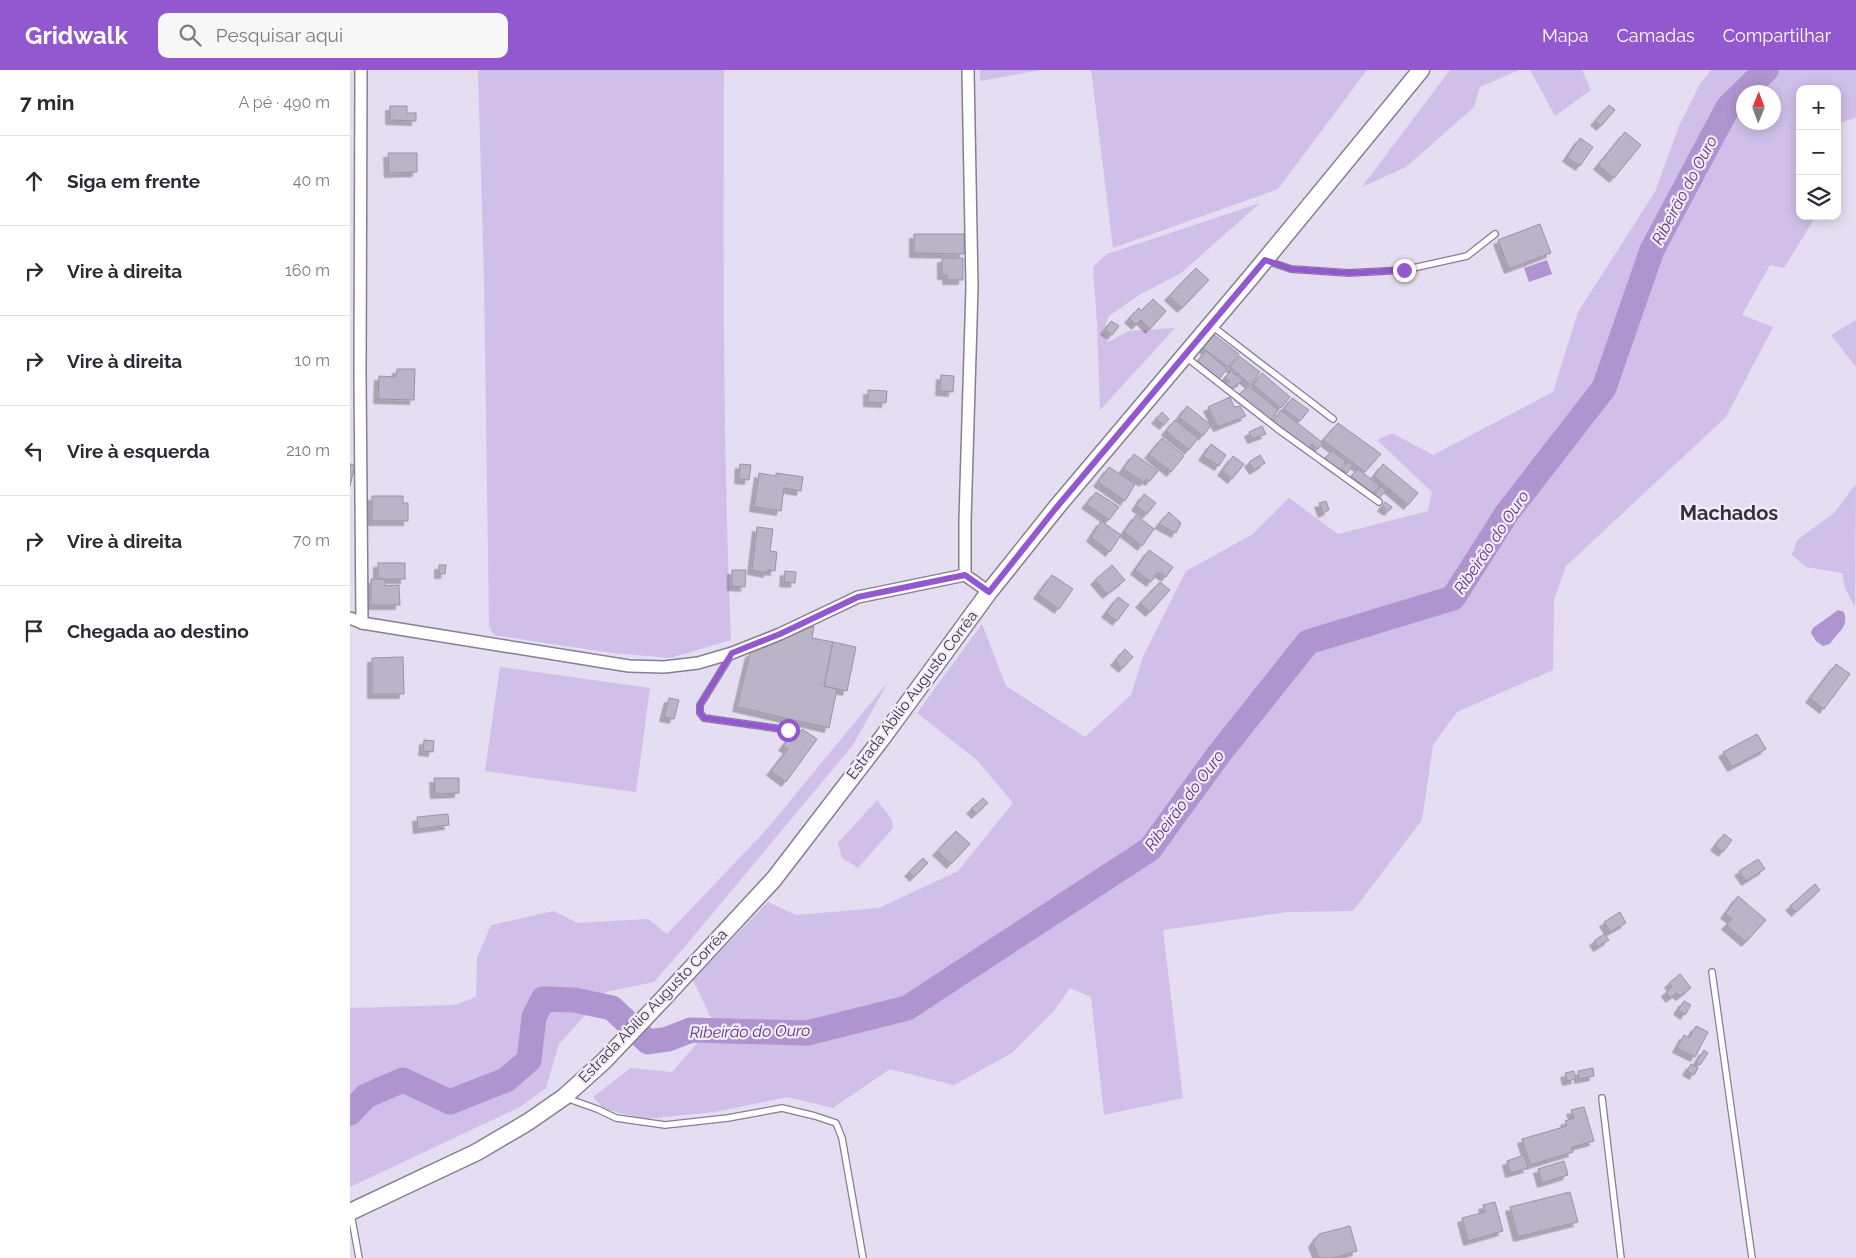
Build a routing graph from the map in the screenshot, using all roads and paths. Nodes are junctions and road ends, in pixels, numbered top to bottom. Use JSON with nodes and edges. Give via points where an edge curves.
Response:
{"nodes":[{"id":1,"x":361,"y":70,"type":"edge"},
{"id":2,"x":968,"y":70,"type":"edge"},
{"id":3,"x":1421,"y":70,"type":"edge"},
{"id":4,"x":1495,"y":234,"type":"dead end"},
{"id":5,"x":1265,"y":260,"type":"junction"},
{"id":6,"x":1210,"y":325,"type":"junction"},
{"id":7,"x":1184,"y":356,"type":"junction"},
{"id":8,"x":1333,"y":419,"type":"dead end"},
{"id":9,"x":1379,"y":502,"type":"dead end"},
{"id":10,"x":965,"y":575,"type":"junction"},
{"id":11,"x":989,"y":592,"type":"junction"},
{"id":12,"x":350,"y":618,"type":"edge"},
{"id":13,"x":362,"y":623,"type":"junction"},
{"id":14,"x":732,"y":653,"type":"junction"},
{"id":15,"x":788,"y":730,"type":"dead end"},
{"id":16,"x":1712,"y":972,"type":"dead end"},
{"id":17,"x":564,"y":1097,"type":"junction"},
{"id":18,"x":1602,"y":1098,"type":"dead end"},
{"id":19,"x":350,"y":1212,"type":"edge"},
{"id":20,"x":359,"y":1258,"type":"edge"},
{"id":21,"x":863,"y":1258,"type":"edge"},
{"id":22,"x":1621,"y":1258,"type":"edge"},
{"id":23,"x":1752,"y":1258,"type":"edge"}],
"edges":[{"from":1,"to":13,"type":"street"},
{"from":2,"to":10,"type":"street","via":[[972,287]]},
{"from":3,"to":5,"type":"main road","name":"Estrada Abílio Augusto Corrêa"},
{"from":4,"to":5,"type":"lane","via":[[1467,256],[1404,270],[1349,273],[1291,269]]},
{"from":5,"to":6,"type":"main road","name":"Estrada Abílio Augusto Corrêa"},
{"from":6,"to":7,"type":"main road","name":"Estrada Abílio Augusto Corrêa"},
{"from":6,"to":8,"type":"lane"},
{"from":7,"to":9,"type":"lane"},
{"from":7,"to":11,"type":"main road","name":"Estrada Abílio Augusto Corrêa"},
{"from":10,"to":11,"type":"street"},
{"from":10,"to":14,"type":"street","via":[[858,597]]},
{"from":11,"to":17,"type":"main road","name":"Estrada Abílio Augusto Corrêa","via":[[774,879],[604,1061]]},
{"from":12,"to":13,"type":"street"},
{"from":13,"to":14,"type":"street","via":[[629,666],[664,667],[698,663]]},
{"from":14,"to":15,"type":"lane","via":[[700,705],[700,713],[704,718]]},
{"from":16,"to":23,"type":"lane"},
{"from":17,"to":19,"type":"main road","name":"Estrada Abílio Augusto Corrêa","via":[[477,1152]]},
{"from":17,"to":21,"type":"lane","via":[[616,1118],[665,1125],[782,1108],[836,1123],[842,1138]]},
{"from":18,"to":22,"type":"lane"},
{"from":19,"to":20,"type":"lane"}]}
